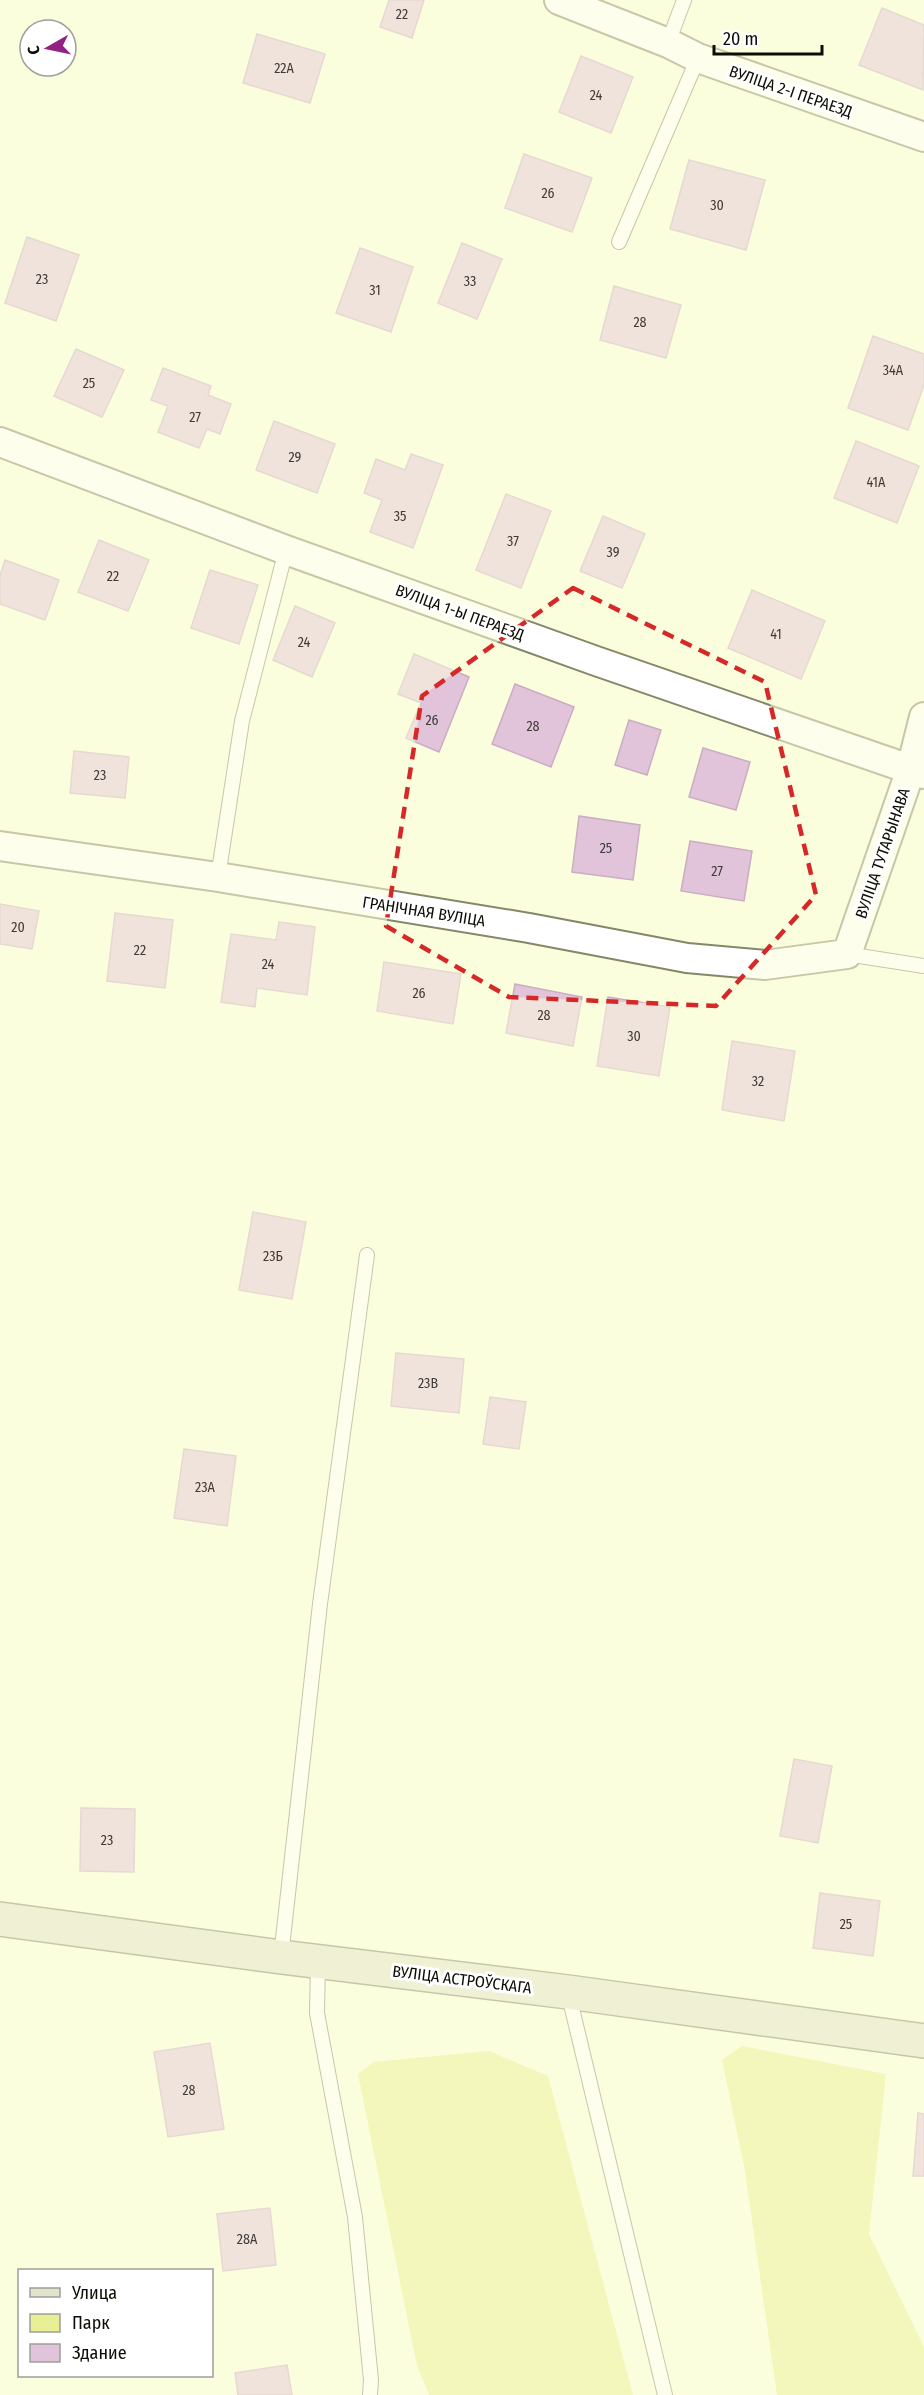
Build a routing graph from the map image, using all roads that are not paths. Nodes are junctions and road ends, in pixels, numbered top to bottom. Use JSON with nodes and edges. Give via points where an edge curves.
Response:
{"nodes":[{"id":1,"x":560,"y":0,"type":"edge"},
{"id":2,"x":684,"y":0,"type":"edge"},
{"id":3,"x":668,"y":43,"type":"junction"},
{"id":4,"x":698,"y":58,"type":"junction"},
{"id":5,"x":924,"y":137,"type":"edge"},
{"id":6,"x":620,"y":242,"type":"dead end"},
{"id":7,"x":0,"y":442,"type":"edge"},
{"id":8,"x":286,"y":550,"type":"junction"},
{"id":9,"x":924,"y":717,"type":"edge"},
{"id":10,"x":918,"y":772,"type":"edge"},
{"id":11,"x":0,"y":846,"type":"edge"},
{"id":12,"x":218,"y":877,"type":"junction"},
{"id":13,"x":847,"y":954,"type":"junction"},
{"id":14,"x":924,"y":966,"type":"edge"},
{"id":15,"x":367,"y":1255,"type":"dead end"},
{"id":16,"x":0,"y":1919,"type":"edge"},
{"id":17,"x":280,"y":1958,"type":"junction"},
{"id":18,"x":318,"y":1961,"type":"junction"},
{"id":19,"x":567,"y":1992,"type":"junction"},
{"id":20,"x":924,"y":2042,"type":"edge"},
{"id":21,"x":370,"y":2395,"type":"edge"},
{"id":22,"x":665,"y":2395,"type":"edge"}],
"edges":[{"from":1,"to":3,"type":"street","name":"ВУЛІЦА 2-І ПЕРАЕЗД"},
{"from":2,"to":3,"type":"lane"},
{"from":3,"to":4,"type":"street","name":"ВУЛІЦА 2-І ПЕРАЕЗД"},
{"from":4,"to":5,"type":"street","name":"ВУЛІЦА 2-І ПЕРАЕЗД"},
{"from":4,"to":6,"type":"lane"},
{"from":7,"to":8,"type":"street","name":"ВУЛІЦА 1-Ы ПЕРАЕЗД"},
{"from":8,"to":10,"type":"street","name":"ВУЛІЦА 1-Ы ПЕРАЕЗД"},
{"from":8,"to":12,"type":"lane","via":[[243,721]]},
{"from":9,"to":10,"type":"street","name":"ВУЛІЦА ТУТАРЫНАВА"},
{"from":10,"to":13,"type":"street","name":"ВУЛІЦА ТУТАРЫНАВА"},
{"from":11,"to":12,"type":"street","name":"ГРАНІЧНАЯ ВУЛІЦА"},
{"from":12,"to":13,"type":"street","name":"ГРАНІЧНАЯ ВУЛІЦА","via":[[687,958],[765,965]]},
{"from":13,"to":14,"type":"lane"},
{"from":15,"to":17,"type":"lane","via":[[320,1604]]},
{"from":16,"to":17,"type":"main road","name":"ВУЛІЦА АСТРОЎСКАГА"},
{"from":17,"to":18,"type":"main road","name":"ВУЛІЦА АСТРОЎСКАГА"},
{"from":18,"to":19,"type":"main road","name":"ВУЛІЦА АСТРОЎСКАГА"},
{"from":18,"to":21,"type":"lane","via":[[317,2013],[355,2217]]},
{"from":19,"to":20,"type":"main road","name":"ВУЛІЦА АСТРОЎСКАГА"},
{"from":19,"to":22,"type":"lane"}]}
